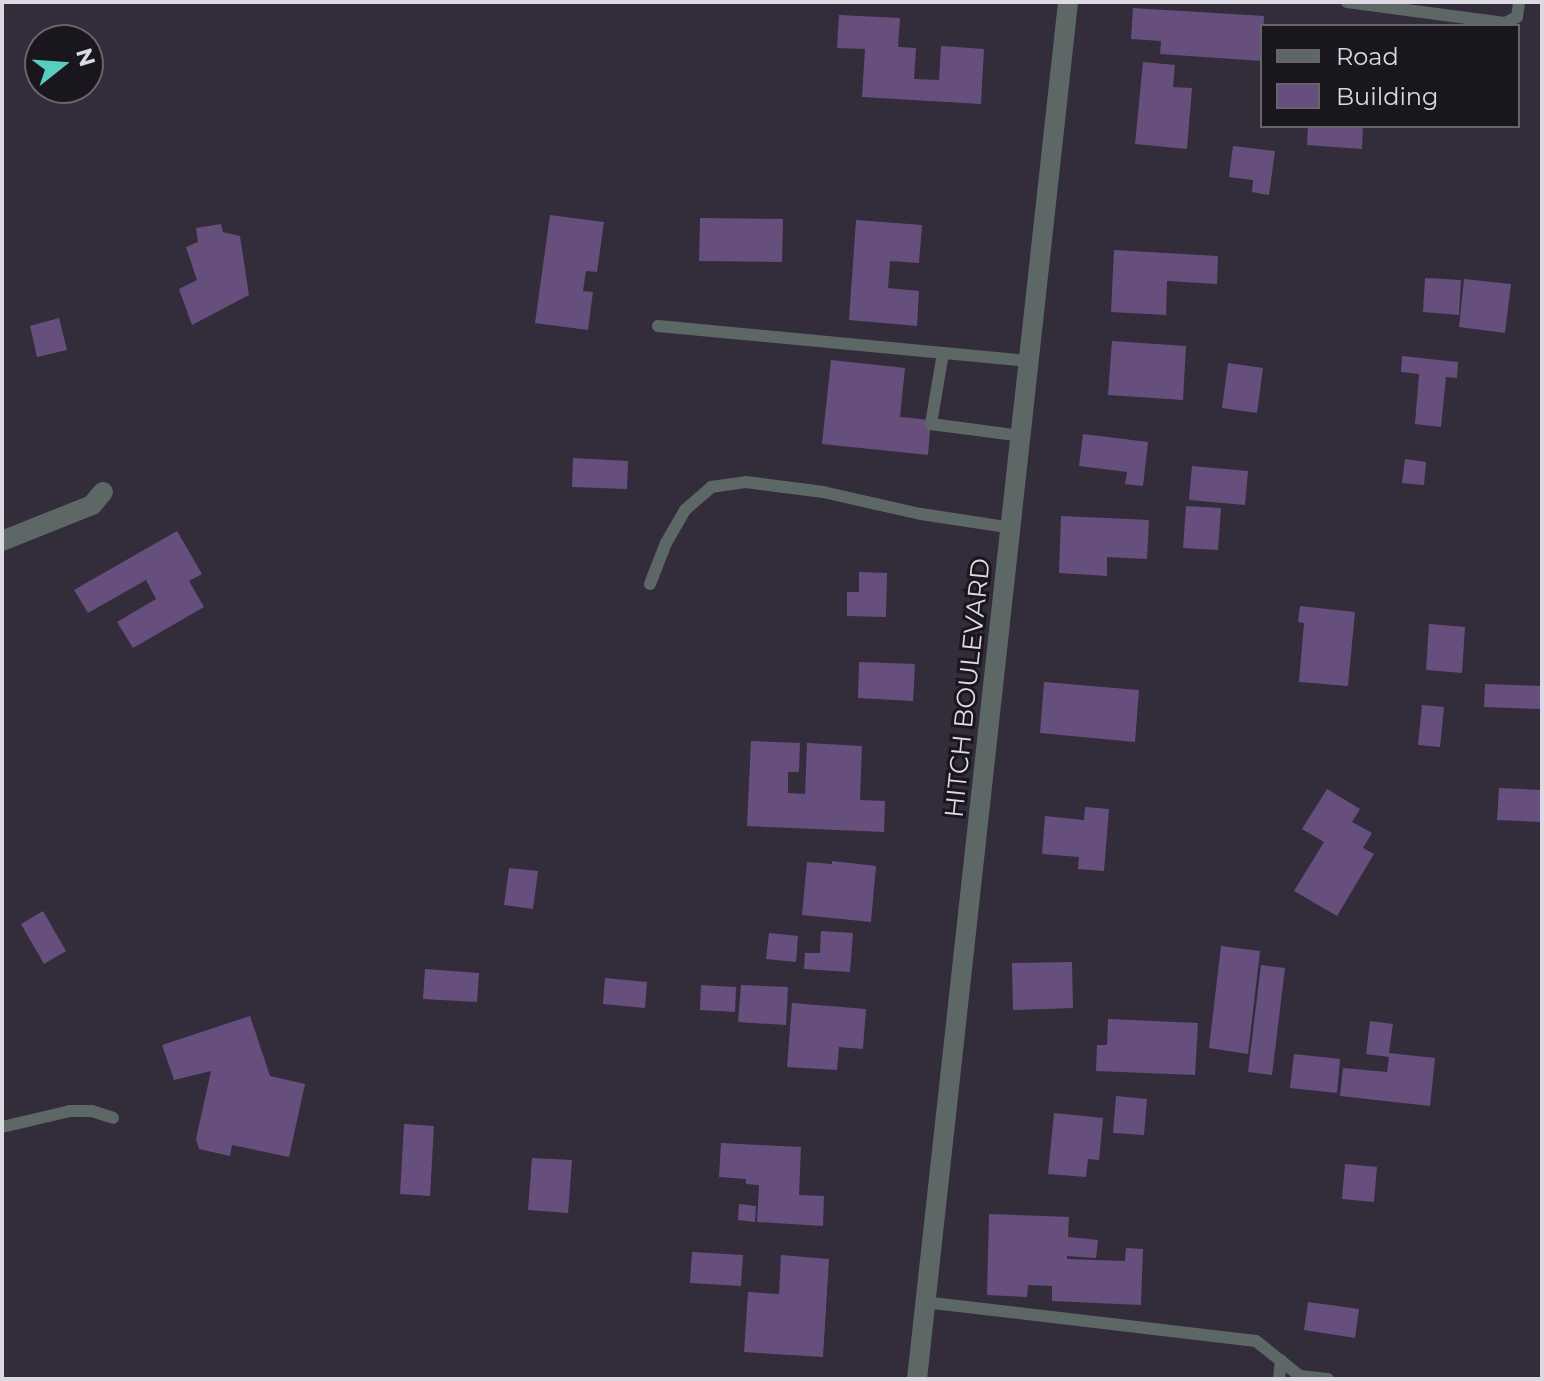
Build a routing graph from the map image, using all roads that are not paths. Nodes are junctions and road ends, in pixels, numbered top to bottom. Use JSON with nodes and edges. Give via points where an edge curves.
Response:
{"nodes":[{"id":1,"x":1068,"y":2,"type":"edge"},
{"id":2,"x":1347,"y":2,"type":"edge"},
{"id":3,"x":1519,"y":2,"type":"edge"},
{"id":4,"x":658,"y":326,"type":"dead end"},
{"id":5,"x":943,"y":353,"type":"junction"},
{"id":6,"x":1030,"y":361,"type":"junction"},
{"id":7,"x":1022,"y":436,"type":"junction"},
{"id":8,"x":103,"y":492,"type":"dead end"},
{"id":9,"x":1012,"y":528,"type":"junction"},
{"id":10,"x":2,"y":541,"type":"edge"},
{"id":11,"x":650,"y":584,"type":"dead end"},
{"id":12,"x":113,"y":1118,"type":"dead end"},
{"id":13,"x":2,"y":1127,"type":"edge"},
{"id":14,"x":924,"y":1302,"type":"junction"},
{"id":15,"x":1281,"y":1360,"type":"junction"},
{"id":16,"x":917,"y":1379,"type":"edge"},
{"id":17,"x":1279,"y":1379,"type":"edge"},
{"id":18,"x":1328,"y":1379,"type":"edge"}],
"edges":[{"from":1,"to":6,"type":"street","name":"HITCH BOULEVARD"},
{"from":2,"to":3,"type":"lane","via":[[1505,23],[1517,17]]},
{"from":4,"to":5,"type":"lane"},
{"from":5,"to":6,"type":"lane"},
{"from":5,"to":7,"type":"lane","via":[[931,424]]},
{"from":6,"to":7,"type":"street","name":"HITCH BOULEVARD"},
{"from":7,"to":9,"type":"street","name":"HITCH BOULEVARD"},
{"from":8,"to":10,"type":"street","via":[[92,505]]},
{"from":9,"to":11,"type":"lane","via":[[823,492],[746,482],[711,487],[685,510]]},
{"from":9,"to":14,"type":"street","name":"HITCH BOULEVARD"},
{"from":12,"to":13,"type":"lane","via":[[70,1111]]},
{"from":14,"to":15,"type":"lane","via":[[1256,1341]]},
{"from":14,"to":16,"type":"street","name":"HITCH BOULEVARD"},
{"from":15,"to":17,"type":"lane"},
{"from":15,"to":18,"type":"lane","via":[[1300,1376]]}]}
